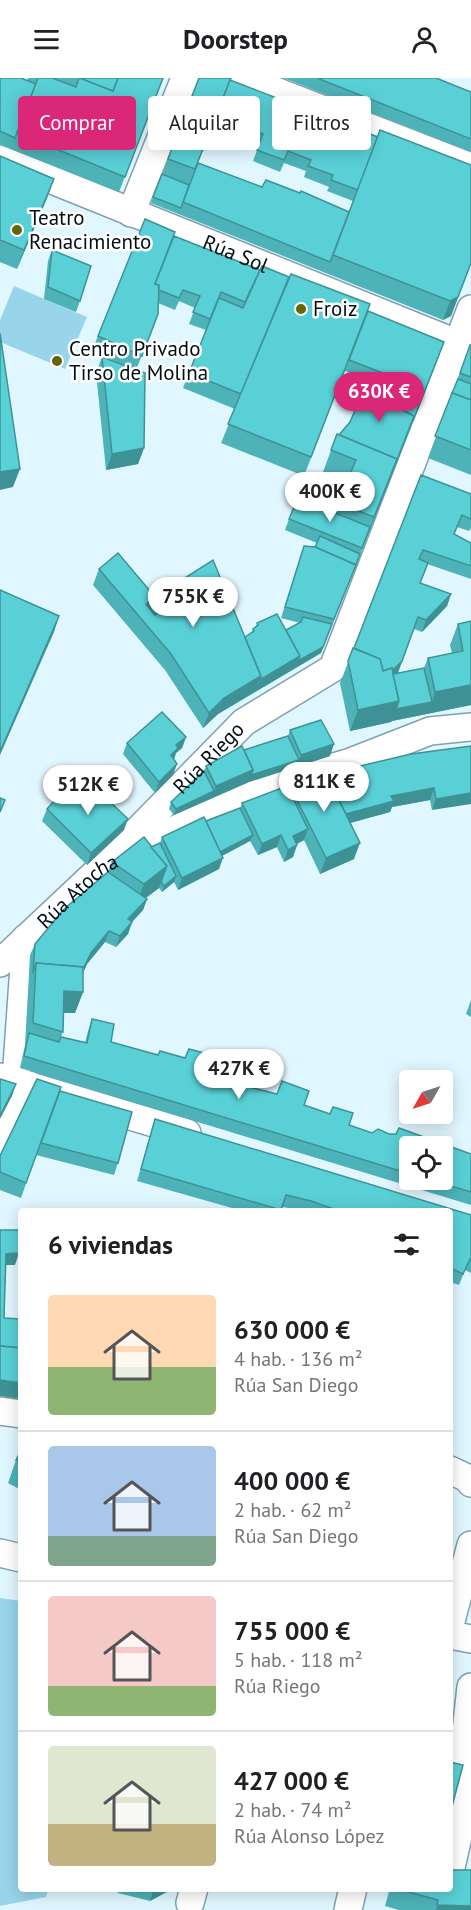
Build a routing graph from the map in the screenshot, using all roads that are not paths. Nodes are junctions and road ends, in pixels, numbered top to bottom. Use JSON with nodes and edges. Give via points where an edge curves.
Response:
{"nodes":[{"id":1,"x":185,"y":78,"type":"edge"},
{"id":2,"x":242,"y":78,"type":"edge"},
{"id":3,"x":0,"y":159,"type":"edge"},
{"id":4,"x":471,"y":167,"type":"edge"},
{"id":5,"x":130,"y":213,"type":"junction"},
{"id":6,"x":471,"y":309,"type":"edge"},
{"id":7,"x":464,"y":346,"type":"edge"},
{"id":8,"x":471,"y":727,"type":"edge"},
{"id":9,"x":101,"y":868,"type":"junction"},
{"id":10,"x":26,"y":938,"type":"junction"},
{"id":11,"x":0,"y":963,"type":"edge"},
{"id":12,"x":15,"y":1081,"type":"edge"},
{"id":13,"x":209,"y":1140,"type":"edge"},
{"id":14,"x":0,"y":1145,"type":"edge"},
{"id":15,"x":0,"y":1411,"type":"edge"},
{"id":16,"x":18,"y":1414,"type":"edge"},
{"id":17,"x":453,"y":1472,"type":"edge"},
{"id":18,"x":471,"y":1482,"type":"edge"},
{"id":19,"x":471,"y":1545,"type":"edge"},
{"id":20,"x":0,"y":1553,"type":"edge"},
{"id":21,"x":18,"y":1557,"type":"edge"},
{"id":22,"x":453,"y":1614,"type":"edge"},
{"id":23,"x":453,"y":1636,"type":"edge"},
{"id":24,"x":471,"y":1639,"type":"edge"},
{"id":25,"x":471,"y":1687,"type":"edge"},
{"id":26,"x":456,"y":1766,"type":"edge"},
{"id":27,"x":453,"y":1859,"type":"edge"},
{"id":28,"x":453,"y":1872,"type":"edge"},
{"id":29,"x":471,"y":1873,"type":"edge"},
{"id":30,"x":352,"y":1892,"type":"edge"},
{"id":31,"x":348,"y":1910,"type":"edge"}],
"edges":[{"from":1,"to":5,"type":"street"},
{"from":2,"to":4,"type":"street"},
{"from":3,"to":5,"type":"street","name":"Rúa Sol"},
{"from":5,"to":7,"type":"street","name":"Rúa Sol"},
{"from":6,"to":7,"type":"street"},
{"from":7,"to":9,"type":"street","name":"Rúa Riego","via":[[333,668],[244,722]]},
{"from":8,"to":9,"type":"street","name":"Rúa Atocha","via":[[430,731],[348,763],[250,791]]},
{"from":9,"to":10,"type":"street","name":"Rúa Atocha"},
{"from":10,"to":11,"type":"street","name":"Rúa Atocha"},
{"from":10,"to":12,"type":"street"},
{"from":12,"to":13,"type":"street"},
{"from":12,"to":14,"type":"street"},
{"from":15,"to":16,"type":"street"},
{"from":17,"to":18,"type":"street"},
{"from":19,"to":22,"type":"street"},
{"from":20,"to":21,"type":"street"},
{"from":23,"to":24,"type":"street"},
{"from":25,"to":26,"type":"street"},
{"from":26,"to":27,"type":"street","via":[[468,1792]]},
{"from":28,"to":29,"type":"street"},
{"from":30,"to":31,"type":"street"}]}
